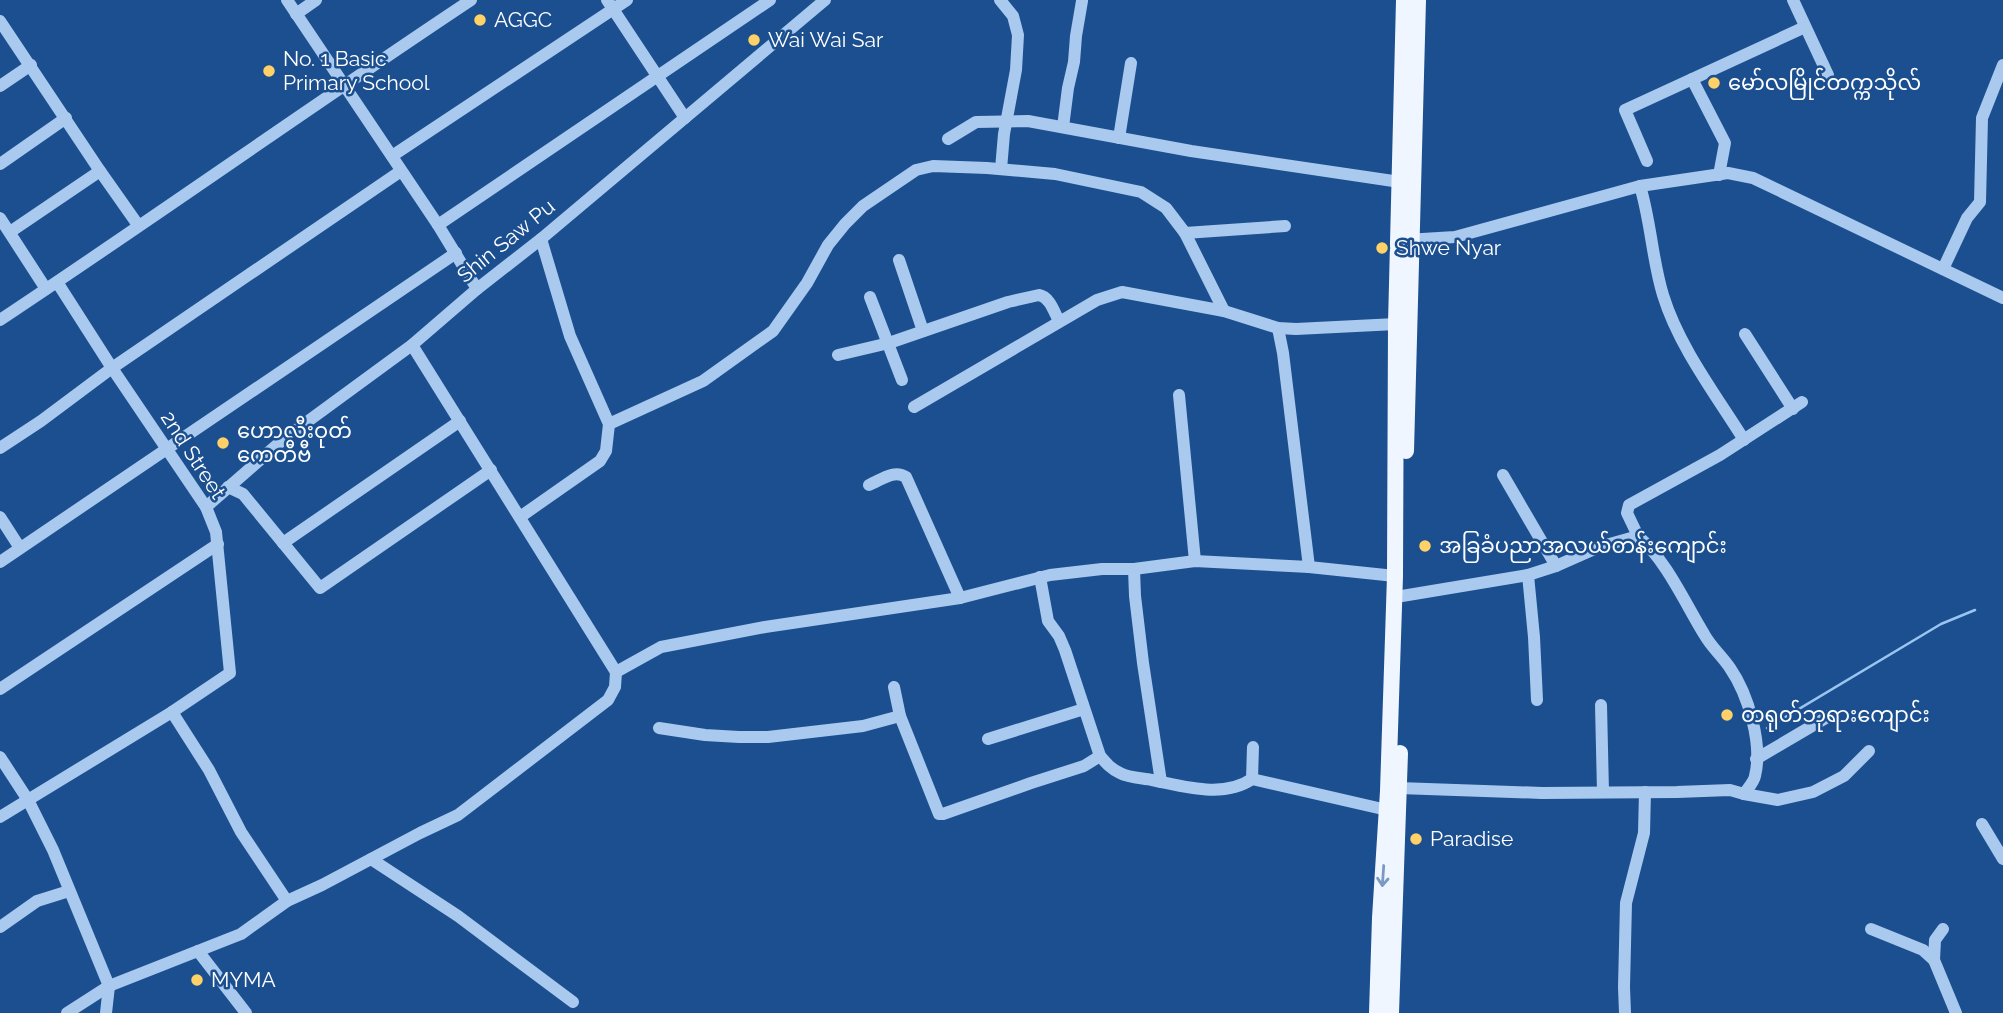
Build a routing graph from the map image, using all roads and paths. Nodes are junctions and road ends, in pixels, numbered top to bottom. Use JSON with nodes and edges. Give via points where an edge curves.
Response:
{"nodes":[{"id":1,"x":287,"y":0,"type":"edge"},
{"id":2,"x":316,"y":0,"type":"edge"},
{"id":3,"x":471,"y":0,"type":"edge"},
{"id":4,"x":627,"y":0,"type":"edge"},
{"id":5,"x":770,"y":0,"type":"edge"},
{"id":6,"x":825,"y":0,"type":"edge"},
{"id":7,"x":1000,"y":0,"type":"edge"},
{"id":8,"x":1405,"y":0,"type":"edge"},
{"id":9,"x":1418,"y":0,"type":"edge"},
{"id":10,"x":1793,"y":0,"type":"edge"},
{"id":11,"x":1082,"y":1,"type":"edge"},
{"id":12,"x":610,"y":5,"type":"edge"},
{"id":13,"x":296,"y":13,"type":"junction"},
{"id":14,"x":0,"y":21,"type":"edge"},
{"id":15,"x":1805,"y":27,"type":"junction"},
{"id":16,"x":1130,"y":63,"type":"dead end"},
{"id":17,"x":31,"y":65,"type":"junction"},
{"id":18,"x":2003,"y":65,"type":"edge"},
{"id":19,"x":1828,"y":75,"type":"dead end"},
{"id":20,"x":657,"y":77,"type":"junction"},
{"id":21,"x":1692,"y":79,"type":"junction"},
{"id":22,"x":344,"y":85,"type":"junction"},
{"id":23,"x":0,"y":86,"type":"edge"},
{"id":24,"x":66,"y":118,"type":"junction"},
{"id":25,"x":685,"y":118,"type":"junction"},
{"id":26,"x":1007,"y":120,"type":"junction"},
{"id":27,"x":1063,"y":127,"type":"junction"},
{"id":28,"x":1119,"y":138,"type":"junction"},
{"id":29,"x":948,"y":139,"type":"dead end"},
{"id":30,"x":392,"y":156,"type":"junction"},
{"id":31,"x":1647,"y":161,"type":"dead end"},
{"id":32,"x":0,"y":164,"type":"edge"},
{"id":33,"x":1000,"y":169,"type":"junction"},
{"id":34,"x":100,"y":171,"type":"junction"},
{"id":35,"x":401,"y":171,"type":"junction"},
{"id":36,"x":1719,"y":175,"type":"junction"},
{"id":37,"x":1400,"y":182,"type":"junction"},
{"id":38,"x":1640,"y":186,"type":"junction"},
{"id":39,"x":0,"y":218,"type":"edge"},
{"id":40,"x":138,"y":225,"type":"junction"},
{"id":41,"x":438,"y":225,"type":"junction"},
{"id":42,"x":1285,"y":226,"type":"dead end"},
{"id":43,"x":10,"y":232,"type":"junction"},
{"id":44,"x":1185,"y":233,"type":"junction"},
{"id":45,"x":541,"y":239,"type":"junction"},
{"id":46,"x":1405,"y":240,"type":"junction"},
{"id":47,"x":456,"y":253,"type":"junction"},
{"id":48,"x":899,"y":260,"type":"dead end"},
{"id":49,"x":1943,"y":270,"type":"junction"},
{"id":50,"x":52,"y":285,"type":"junction"},
{"id":51,"x":477,"y":289,"type":"junction"},
{"id":52,"x":870,"y":297,"type":"dead end"},
{"id":53,"x":2003,"y":298,"type":"edge"},
{"id":54,"x":1224,"y":310,"type":"junction"},
{"id":55,"x":0,"y":320,"type":"edge"},
{"id":56,"x":1059,"y":321,"type":"junction"},
{"id":57,"x":1403,"y":325,"type":"junction"},
{"id":58,"x":1278,"y":328,"type":"junction"},
{"id":59,"x":923,"y":331,"type":"junction"},
{"id":60,"x":1745,"y":334,"type":"dead end"},
{"id":61,"x":889,"y":343,"type":"junction"},
{"id":62,"x":412,"y":345,"type":"junction"},
{"id":63,"x":838,"y":355,"type":"dead end"},
{"id":64,"x":112,"y":368,"type":"junction"},
{"id":65,"x":902,"y":380,"type":"dead end"},
{"id":66,"x":1179,"y":395,"type":"dead end"},
{"id":67,"x":914,"y":407,"type":"dead end"},
{"id":68,"x":460,"y":421,"type":"junction"},
{"id":69,"x":609,"y":424,"type":"junction"},
{"id":70,"x":1744,"y":440,"type":"junction"},
{"id":71,"x":0,"y":448,"type":"edge"},
{"id":72,"x":167,"y":450,"type":"junction"},
{"id":73,"x":491,"y":470,"type":"junction"},
{"id":74,"x":1503,"y":475,"type":"dead end"},
{"id":75,"x":869,"y":485,"type":"dead end"},
{"id":76,"x":228,"y":487,"type":"junction"},
{"id":77,"x":206,"y":507,"type":"junction"},
{"id":78,"x":0,"y":517,"type":"edge"},
{"id":79,"x":520,"y":517,"type":"junction"},
{"id":80,"x":1638,"y":536,"type":"junction"},
{"id":81,"x":283,"y":543,"type":"junction"},
{"id":82,"x":218,"y":544,"type":"junction"},
{"id":83,"x":20,"y":548,"type":"junction"},
{"id":84,"x":1195,"y":561,"type":"junction"},
{"id":85,"x":0,"y":562,"type":"edge"},
{"id":86,"x":1556,"y":566,"type":"junction"},
{"id":87,"x":1310,"y":567,"type":"junction"},
{"id":88,"x":1134,"y":569,"type":"junction"},
{"id":89,"x":1528,"y":575,"type":"junction"},
{"id":90,"x":1395,"y":576,"type":"junction"},
{"id":91,"x":1040,"y":577,"type":"junction"},
{"id":92,"x":1402,"y":596,"type":"junction"},
{"id":93,"x":960,"y":598,"type":"junction"},
{"id":94,"x":616,"y":672,"type":"junction"},
{"id":95,"x":894,"y":687,"type":"dead end"},
{"id":96,"x":0,"y":689,"type":"edge"},
{"id":97,"x":1537,"y":700,"type":"dead end"},
{"id":98,"x":1601,"y":705,"type":"dead end"},
{"id":99,"x":1084,"y":709,"type":"junction"},
{"id":100,"x":173,"y":712,"type":"junction"},
{"id":101,"x":900,"y":716,"type":"junction"},
{"id":102,"x":1829,"y":716,"type":"dead end"},
{"id":103,"x":659,"y":728,"type":"dead end"},
{"id":104,"x":988,"y":739,"type":"dead end"},
{"id":105,"x":1254,"y":747,"type":"dead end"},
{"id":106,"x":1869,"y":751,"type":"dead end"},
{"id":107,"x":1100,"y":756,"type":"junction"},
{"id":108,"x":0,"y":757,"type":"edge"},
{"id":109,"x":1756,"y":759,"type":"junction"},
{"id":110,"x":1252,"y":779,"type":"junction"},
{"id":111,"x":1161,"y":782,"type":"junction"},
{"id":112,"x":1393,"y":790,"type":"junction"},
{"id":113,"x":1603,"y":792,"type":"junction"},
{"id":114,"x":1645,"y":792,"type":"junction"},
{"id":115,"x":1744,"y":794,"type":"junction"},
{"id":116,"x":28,"y":800,"type":"junction"},
{"id":117,"x":1387,"y":810,"type":"junction"},
{"id":118,"x":0,"y":817,"type":"edge"},
{"id":119,"x":1982,"y":824,"type":"dead end"},
{"id":120,"x":371,"y":859,"type":"junction"},
{"id":121,"x":2003,"y":859,"type":"edge"},
{"id":122,"x":69,"y":891,"type":"junction"},
{"id":123,"x":287,"y":901,"type":"junction"},
{"id":124,"x":0,"y":927,"type":"edge"},
{"id":125,"x":1871,"y":929,"type":"dead end"},
{"id":126,"x":1943,"y":929,"type":"dead end"},
{"id":127,"x":198,"y":951,"type":"junction"},
{"id":128,"x":1934,"y":960,"type":"junction"},
{"id":129,"x":108,"y":986,"type":"junction"},
{"id":130,"x":573,"y":1002,"type":"dead end"},
{"id":131,"x":67,"y":1013,"type":"edge"},
{"id":132,"x":106,"y":1013,"type":"edge"},
{"id":133,"x":246,"y":1013,"type":"edge"},
{"id":134,"x":1377,"y":1013,"type":"edge"},
{"id":135,"x":1391,"y":1013,"type":"edge"},
{"id":136,"x":1625,"y":1013,"type":"edge"},
{"id":137,"x":1956,"y":1013,"type":"edge"}],
"edges":[{"from":1,"to":13,"type":"street"},
{"from":2,"to":13,"type":"street"},
{"from":3,"to":22,"type":"street"},
{"from":4,"to":12,"type":"street"},
{"from":5,"to":20,"type":"street"},
{"from":6,"to":25,"type":"street","name":"Shin Saw Pu"},
{"from":7,"to":26,"type":"street","via":[[1013,16],[1018,35]]},
{"from":8,"to":37,"type":"main road"},
{"from":9,"to":46,"type":"main road"},
{"from":10,"to":15,"type":"street"},
{"from":11,"to":27,"type":"street"},
{"from":12,"to":20,"type":"street"},
{"from":12,"to":30,"type":"street"},
{"from":13,"to":22,"type":"street"},
{"from":14,"to":17,"type":"street"},
{"from":15,"to":19,"type":"street"},
{"from":15,"to":21,"type":"street"},
{"from":16,"to":28,"type":"street"},
{"from":17,"to":23,"type":"street"},
{"from":17,"to":24,"type":"street"},
{"from":18,"to":49,"type":"street","via":[[1982,118],[1980,202],[1967,218]]},
{"from":20,"to":25,"type":"street"},
{"from":20,"to":41,"type":"street"},
{"from":21,"to":31,"type":"street","via":[[1625,110]]},
{"from":21,"to":36,"type":"street","via":[[1725,143]]},
{"from":22,"to":30,"type":"street"},
{"from":22,"to":40,"type":"street"},
{"from":24,"to":32,"type":"street"},
{"from":24,"to":34,"type":"street"},
{"from":25,"to":45,"type":"street","name":"Shin Saw Pu"},
{"from":26,"to":27,"type":"street"},
{"from":26,"to":29,"type":"street","via":[[976,122]]},
{"from":26,"to":33,"type":"street"},
{"from":27,"to":28,"type":"street"},
{"from":28,"to":37,"type":"street"},
{"from":30,"to":35,"type":"street"},
{"from":33,"to":44,"type":"street","via":[[1055,174],[1142,192],[1166,208]]},
{"from":33,"to":69,"type":"street","via":[[952,165],[916,170],[845,224],[773,331],[703,382]]},
{"from":34,"to":40,"type":"street"},
{"from":34,"to":43,"type":"street"},
{"from":35,"to":41,"type":"street"},
{"from":35,"to":64,"type":"street"},
{"from":36,"to":38,"type":"street"},
{"from":36,"to":49,"type":"street","via":[[1753,178]]},
{"from":37,"to":46,"type":"main road"},
{"from":38,"to":46,"type":"street","via":[[1455,237]]},
{"from":38,"to":70,"type":"street","via":[[1663,297],[1680,336]]},
{"from":39,"to":43,"type":"street","name":"2nd Street"},
{"from":40,"to":50,"type":"street"},
{"from":41,"to":47,"type":"street"},
{"from":42,"to":44,"type":"street"},
{"from":43,"to":50,"type":"street","name":"2nd Street"},
{"from":44,"to":54,"type":"street"},
{"from":45,"to":51,"type":"street","name":"Shin Saw Pu"},
{"from":45,"to":69,"type":"street","via":[[570,336]]},
{"from":46,"to":57,"type":"main road"},
{"from":47,"to":51,"type":"street"},
{"from":47,"to":72,"type":"street"},
{"from":48,"to":59,"type":"street"},
{"from":49,"to":53,"type":"street"},
{"from":50,"to":55,"type":"street"},
{"from":50,"to":64,"type":"street","name":"2nd Street"},
{"from":51,"to":62,"type":"street","name":"Shin Saw Pu"},
{"from":52,"to":61,"type":"street"},
{"from":54,"to":56,"type":"street","via":[[1122,292]]},
{"from":54,"to":58,"type":"street"},
{"from":56,"to":59,"type":"street","via":[[1047,299],[1039,295]]},
{"from":56,"to":67,"type":"street"},
{"from":57,"to":58,"type":"street"},
{"from":57,"to":90,"type":"main road"},
{"from":57,"to":92,"type":"main road"},
{"from":58,"to":87,"type":"street"},
{"from":59,"to":61,"type":"street"},
{"from":60,"to":70,"type":"street","via":[[1798,405]]},
{"from":61,"to":63,"type":"street"},
{"from":61,"to":65,"type":"street"},
{"from":62,"to":68,"type":"street"},
{"from":62,"to":76,"type":"street","name":"Shin Saw Pu","via":[[285,438]]},
{"from":64,"to":71,"type":"street"},
{"from":64,"to":72,"type":"street","name":"2nd Street"},
{"from":66,"to":84,"type":"street"},
{"from":68,"to":73,"type":"street"},
{"from":68,"to":81,"type":"street"},
{"from":69,"to":79,"type":"street","via":[[600,461]]},
{"from":70,"to":80,"type":"street","via":[[1629,505],[1627,513]]},
{"from":72,"to":77,"type":"street","name":"2nd Street"},
{"from":72,"to":83,"type":"street"},
{"from":73,"to":79,"type":"street"},
{"from":73,"to":81,"type":"street","via":[[320,588]]},
{"from":74,"to":86,"type":"street"},
{"from":75,"to":93,"type":"street","via":[[894,473],[906,477]]},
{"from":76,"to":77,"type":"street","name":"Shin Saw Pu"},
{"from":76,"to":81,"type":"street","via":[[243,494]]},
{"from":77,"to":82,"type":"street","name":"2nd Street"},
{"from":78,"to":83,"type":"street"},
{"from":79,"to":94,"type":"street"},
{"from":80,"to":86,"type":"street"},
{"from":80,"to":109,"type":"street","via":[[1660,561],[1705,638],[1737,680],[1752,721]]},
{"from":82,"to":96,"type":"street"},
{"from":82,"to":100,"type":"street","name":"2nd Street","via":[[230,673]]},
{"from":83,"to":85,"type":"street"},
{"from":84,"to":87,"type":"street"},
{"from":84,"to":88,"type":"street"},
{"from":86,"to":89,"type":"street"},
{"from":87,"to":90,"type":"street"},
{"from":88,"to":91,"type":"street"},
{"from":88,"to":111,"type":"street"},
{"from":89,"to":92,"type":"street"},
{"from":89,"to":97,"type":"street"},
{"from":90,"to":112,"type":"main road"},
{"from":91,"to":93,"type":"street"},
{"from":91,"to":99,"type":"street","via":[[1048,621],[1065,650]]},
{"from":92,"to":112,"type":"main road"},
{"from":93,"to":94,"type":"street","via":[[661,647]]},
{"from":94,"to":120,"type":"street","via":[[608,700],[458,816]]},
{"from":95,"to":101,"type":"street"},
{"from":98,"to":113,"type":"street"},
{"from":99,"to":104,"type":"street"},
{"from":99,"to":107,"type":"street"},
{"from":100,"to":116,"type":"street"},
{"from":100,"to":123,"type":"street","via":[[241,832]]},
{"from":101,"to":103,"type":"street","via":[[863,726],[768,737]]},
{"from":101,"to":107,"type":"street","via":[[939,814],[1084,766]]},
{"from":102,"to":109,"type":"street"},
{"from":105,"to":110,"type":"street"},
{"from":106,"to":115,"type":"street","via":[[1844,776],[1813,792],[1779,800]]},
{"from":107,"to":111,"type":"street","via":[[1122,775]]},
{"from":108,"to":116,"type":"street"},
{"from":109,"to":115,"type":"street","via":[[1755,777]]},
{"from":110,"to":111,"type":"street","via":[[1209,790]]},
{"from":110,"to":117,"type":"street"},
{"from":112,"to":113,"type":"street"},
{"from":112,"to":117,"type":"main road"},
{"from":112,"to":135,"type":"main road"},
{"from":113,"to":114,"type":"street"},
{"from":114,"to":115,"type":"street","via":[[1730,790]]},
{"from":114,"to":136,"type":"street","via":[[1644,833],[1626,903]]},
{"from":116,"to":118,"type":"street"},
{"from":116,"to":122,"type":"street"},
{"from":117,"to":134,"type":"main road","one_way":true},
{"from":119,"to":121,"type":"street"},
{"from":120,"to":123,"type":"street"},
{"from":120,"to":130,"type":"street","via":[[458,916]]},
{"from":122,"to":124,"type":"street","via":[[37,901]]},
{"from":122,"to":129,"type":"street"},
{"from":123,"to":127,"type":"street","via":[[241,934]]},
{"from":125,"to":128,"type":"street","via":[[1923,950]]},
{"from":126,"to":128,"type":"street","via":[[1934,940]]},
{"from":127,"to":129,"type":"street"},
{"from":127,"to":133,"type":"street"},
{"from":128,"to":137,"type":"street"},
{"from":129,"to":131,"type":"street"},
{"from":129,"to":132,"type":"street"}]}
